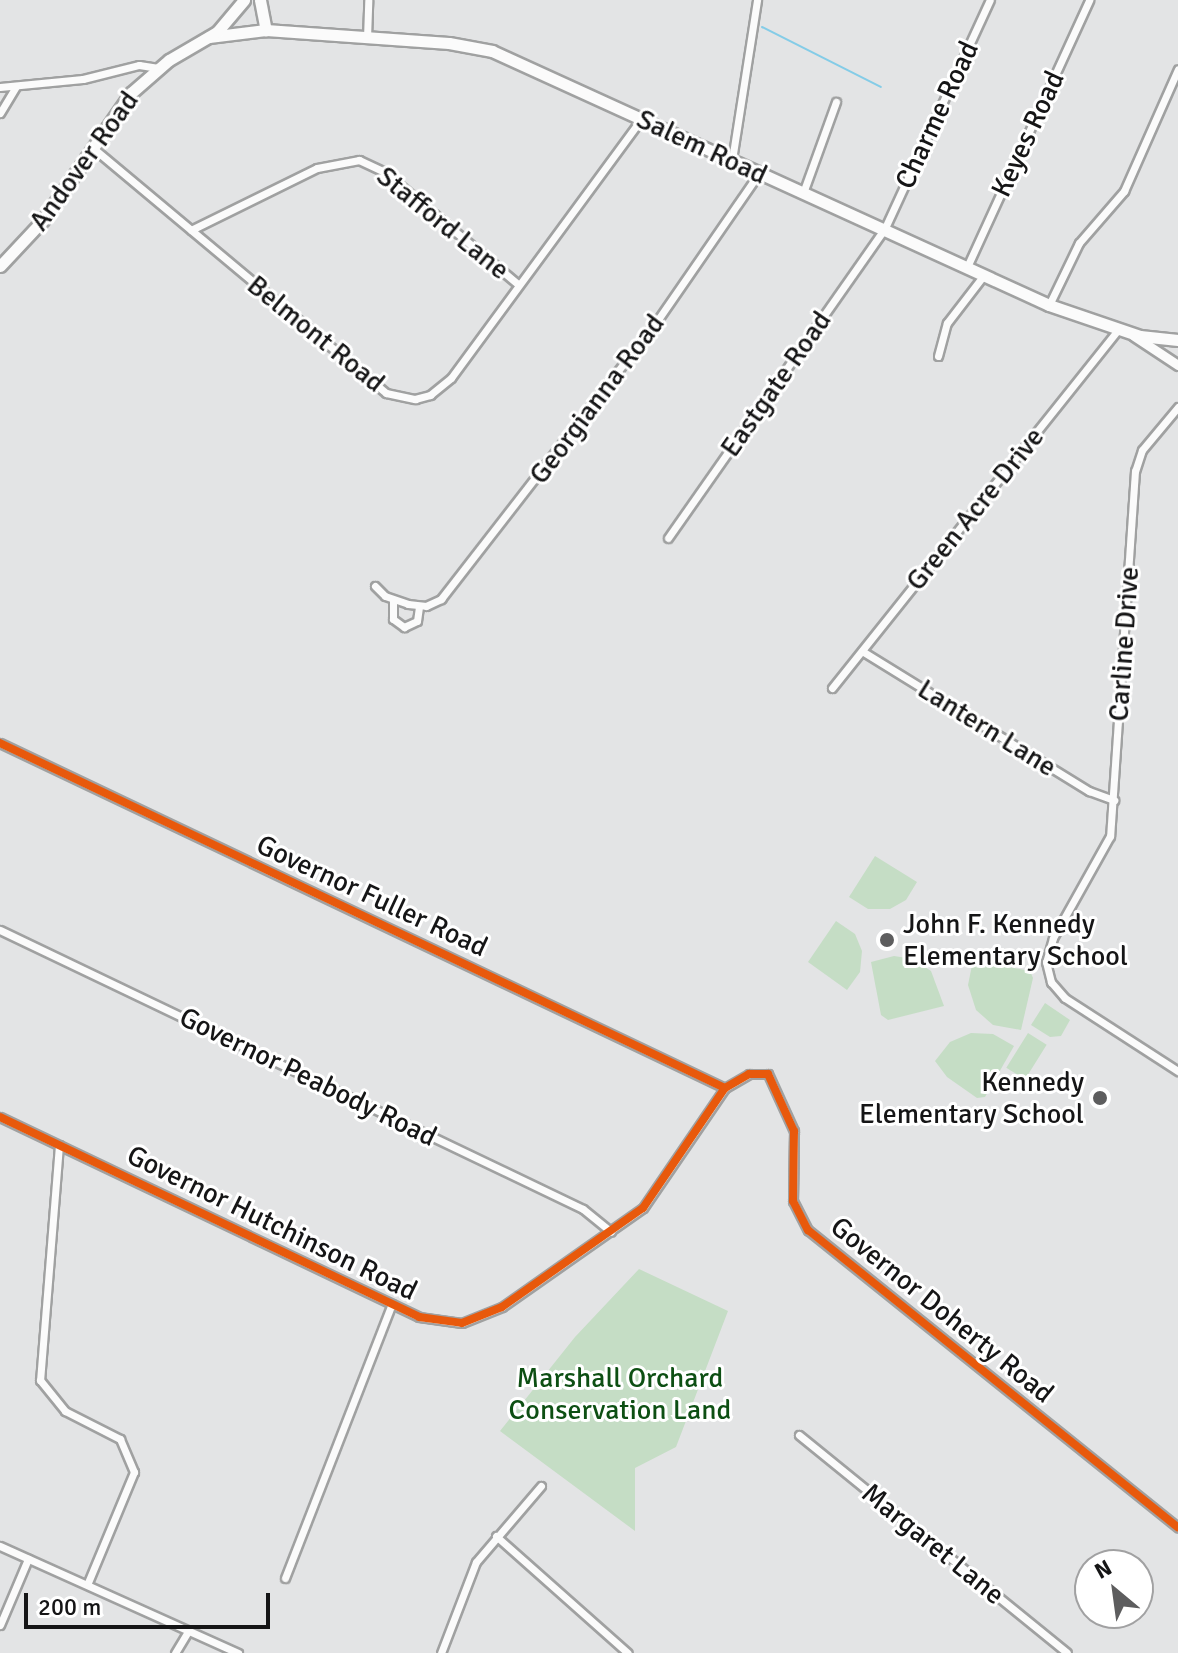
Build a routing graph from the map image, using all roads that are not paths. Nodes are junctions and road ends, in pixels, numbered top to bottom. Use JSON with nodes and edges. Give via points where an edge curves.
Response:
{"nodes":[{"id":1,"x":244,"y":0,"type":"edge"},
{"id":2,"x":260,"y":0,"type":"edge"},
{"id":3,"x":368,"y":0,"type":"edge"},
{"id":4,"x":757,"y":0,"type":"edge"},
{"id":5,"x":990,"y":0,"type":"edge"},
{"id":6,"x":1089,"y":0,"type":"edge"},
{"id":7,"x":266,"y":30,"type":"junction"},
{"id":8,"x":209,"y":37,"type":"junction"},
{"id":9,"x":367,"y":38,"type":"junction"},
{"id":10,"x":157,"y":68,"type":"junction"},
{"id":11,"x":1178,"y":69,"type":"edge"},
{"id":12,"x":16,"y":86,"type":"junction"},
{"id":13,"x":0,"y":87,"type":"edge"},
{"id":14,"x":836,"y":102,"type":"dead end"},
{"id":15,"x":0,"y":113,"type":"edge"},
{"id":16,"x":641,"y":119,"type":"junction"},
{"id":17,"x":91,"y":146,"type":"junction"},
{"id":18,"x":732,"y":160,"type":"junction"},
{"id":19,"x":759,"y":173,"type":"junction"},
{"id":20,"x":803,"y":193,"type":"junction"},
{"id":21,"x":191,"y":230,"type":"junction"},
{"id":22,"x":884,"y":230,"type":"junction"},
{"id":23,"x":0,"y":266,"type":"edge"},
{"id":24,"x":967,"y":267,"type":"junction"},
{"id":25,"x":984,"y":275,"type":"junction"},
{"id":26,"x":519,"y":285,"type":"junction"},
{"id":27,"x":1049,"y":305,"type":"junction"},
{"id":28,"x":1121,"y":330,"type":"junction"},
{"id":29,"x":1178,"y":340,"type":"edge"},
{"id":30,"x":938,"y":356,"type":"dead end"},
{"id":31,"x":1178,"y":365,"type":"edge"},
{"id":32,"x":1178,"y":407,"type":"edge"},
{"id":33,"x":668,"y":538,"type":"dead end"},
{"id":34,"x":375,"y":586,"type":"dead end"},
{"id":35,"x":393,"y":601,"type":"junction"},
{"id":36,"x":419,"y":606,"type":"junction"},
{"id":37,"x":862,"y":651,"type":"junction"},
{"id":38,"x":832,"y":688,"type":"dead end"},
{"id":39,"x":0,"y":743,"type":"edge"},
{"id":40,"x":1114,"y":800,"type":"junction"},
{"id":41,"x":0,"y":930,"type":"edge"},
{"id":42,"x":1178,"y":1071,"type":"edge"},
{"id":43,"x":725,"y":1088,"type":"junction"},
{"id":44,"x":0,"y":1117,"type":"edge"},
{"id":45,"x":59,"y":1145,"type":"junction"},
{"id":46,"x":611,"y":1232,"type":"junction"},
{"id":47,"x":392,"y":1304,"type":"junction"},
{"id":48,"x":799,"y":1435,"type":"dead end"},
{"id":49,"x":541,"y":1486,"type":"dead end"},
{"id":50,"x":1178,"y":1528,"type":"edge"},
{"id":51,"x":496,"y":1536,"type":"junction"},
{"id":52,"x":0,"y":1546,"type":"edge"},
{"id":53,"x":28,"y":1559,"type":"junction"},
{"id":54,"x":285,"y":1578,"type":"dead end"},
{"id":55,"x":87,"y":1585,"type":"junction"},
{"id":56,"x":0,"y":1625,"type":"edge"},
{"id":57,"x":188,"y":1631,"type":"junction"},
{"id":58,"x":175,"y":1653,"type":"edge"},
{"id":59,"x":238,"y":1653,"type":"edge"},
{"id":60,"x":441,"y":1653,"type":"edge"},
{"id":61,"x":628,"y":1653,"type":"edge"},
{"id":62,"x":1067,"y":1653,"type":"edge"}],
"edges":[{"from":1,"to":8,"type":"main road","name":"Andover Road"},
{"from":2,"to":7,"type":"main road"},
{"from":3,"to":9,"type":"street"},
{"from":4,"to":18,"type":"street"},
{"from":5,"to":22,"type":"street","name":"Charme Road"},
{"from":6,"to":24,"type":"street","name":"Keyes Road"},
{"from":7,"to":8,"type":"main road","name":"Salem Road"},
{"from":7,"to":9,"type":"main road","name":"Salem Road"},
{"from":8,"to":10,"type":"main road","name":"Andover Road"},
{"from":9,"to":16,"type":"main road","name":"Salem Road","via":[[492,51]]},
{"from":10,"to":12,"type":"street","via":[[139,65],[83,79]]},
{"from":10,"to":17,"type":"main road","name":"Andover Road"},
{"from":11,"to":27,"type":"street","via":[[1124,191],[1079,243]]},
{"from":12,"to":13,"type":"street"},
{"from":12,"to":15,"type":"street"},
{"from":14,"to":20,"type":"street"},
{"from":16,"to":18,"type":"main road","name":"Salem Road"},
{"from":16,"to":26,"type":"street","name":"Belmont Road"},
{"from":17,"to":21,"type":"street","name":"Belmont Road"},
{"from":17,"to":23,"type":"main road","name":"Andover Road","via":[[43,220]]},
{"from":18,"to":19,"type":"main road","name":"Salem Road"},
{"from":19,"to":20,"type":"main road","name":"Salem Road"},
{"from":19,"to":36,"type":"street","name":"Georgianna Road","via":[[657,321],[507,517],[441,599]]},
{"from":20,"to":22,"type":"main road","name":"Salem Road"},
{"from":21,"to":26,"type":"street","name":"Stafford Lane","via":[[317,168],[359,160],[383,171]]},
{"from":21,"to":26,"type":"street","name":"Belmont Road","via":[[379,388],[400,399],[423,397],[443,385]]},
{"from":22,"to":24,"type":"main road","name":"Salem Road"},
{"from":22,"to":33,"type":"street","name":"Eastgate Road"},
{"from":24,"to":25,"type":"main road","name":"Salem Road"},
{"from":25,"to":27,"type":"main road","name":"Salem Road"},
{"from":25,"to":30,"type":"street","via":[[947,323]]},
{"from":27,"to":28,"type":"main road","name":"Salem Road"},
{"from":28,"to":29,"type":"main road","name":"Salem Road"},
{"from":28,"to":31,"type":"street"},
{"from":28,"to":37,"type":"street","name":"Green Acre Drive"},
{"from":32,"to":40,"type":"street","name":"Carline Drive","via":[[1142,450],[1135,471]]},
{"from":34,"to":35,"type":"street","name":"Georgianna Road"},
{"from":35,"to":36,"type":"street","name":"Georgianna Road"},
{"from":35,"to":36,"type":"street","name":"Georgianna Road","via":[[393,619],[404,627],[417,621]]},
{"from":37,"to":38,"type":"street","name":"Green Acre Drive"},
{"from":37,"to":40,"type":"street","name":"Lantern Lane","via":[[1089,791]]},
{"from":39,"to":43,"type":"street","name":"Governor Fuller Road"},
{"from":40,"to":42,"type":"street","name":"Carline Drive","via":[[1107,848],[1049,949],[1051,982],[1074,1005]]},
{"from":41,"to":46,"type":"street","name":"Governor Peabody Road","via":[[583,1209]]},
{"from":43,"to":46,"type":"street","name":"Governor Hutchinson Road","via":[[651,1200]]},
{"from":43,"to":50,"type":"street","name":"Governor Doherty Road","via":[[749,1074],[772,1079],[794,1131],[793,1201],[808,1230]]},
{"from":44,"to":45,"type":"street","name":"Governor Hutchinson Road"},
{"from":45,"to":47,"type":"street","name":"Governor Hutchinson Road"},
{"from":45,"to":55,"type":"street","via":[[40,1380],[65,1411],[120,1439],[134,1472]]},
{"from":46,"to":47,"type":"street","name":"Governor Hutchinson Road","via":[[482,1318],[440,1323]]},
{"from":47,"to":54,"type":"street"},
{"from":48,"to":62,"type":"street","name":"Margaret Lane"},
{"from":49,"to":51,"type":"street"},
{"from":51,"to":60,"type":"street","via":[[470,1572]]},
{"from":51,"to":61,"type":"street"},
{"from":52,"to":53,"type":"street"},
{"from":53,"to":55,"type":"street"},
{"from":53,"to":56,"type":"street"},
{"from":55,"to":57,"type":"street"},
{"from":57,"to":58,"type":"street"},
{"from":57,"to":59,"type":"street"}]}
